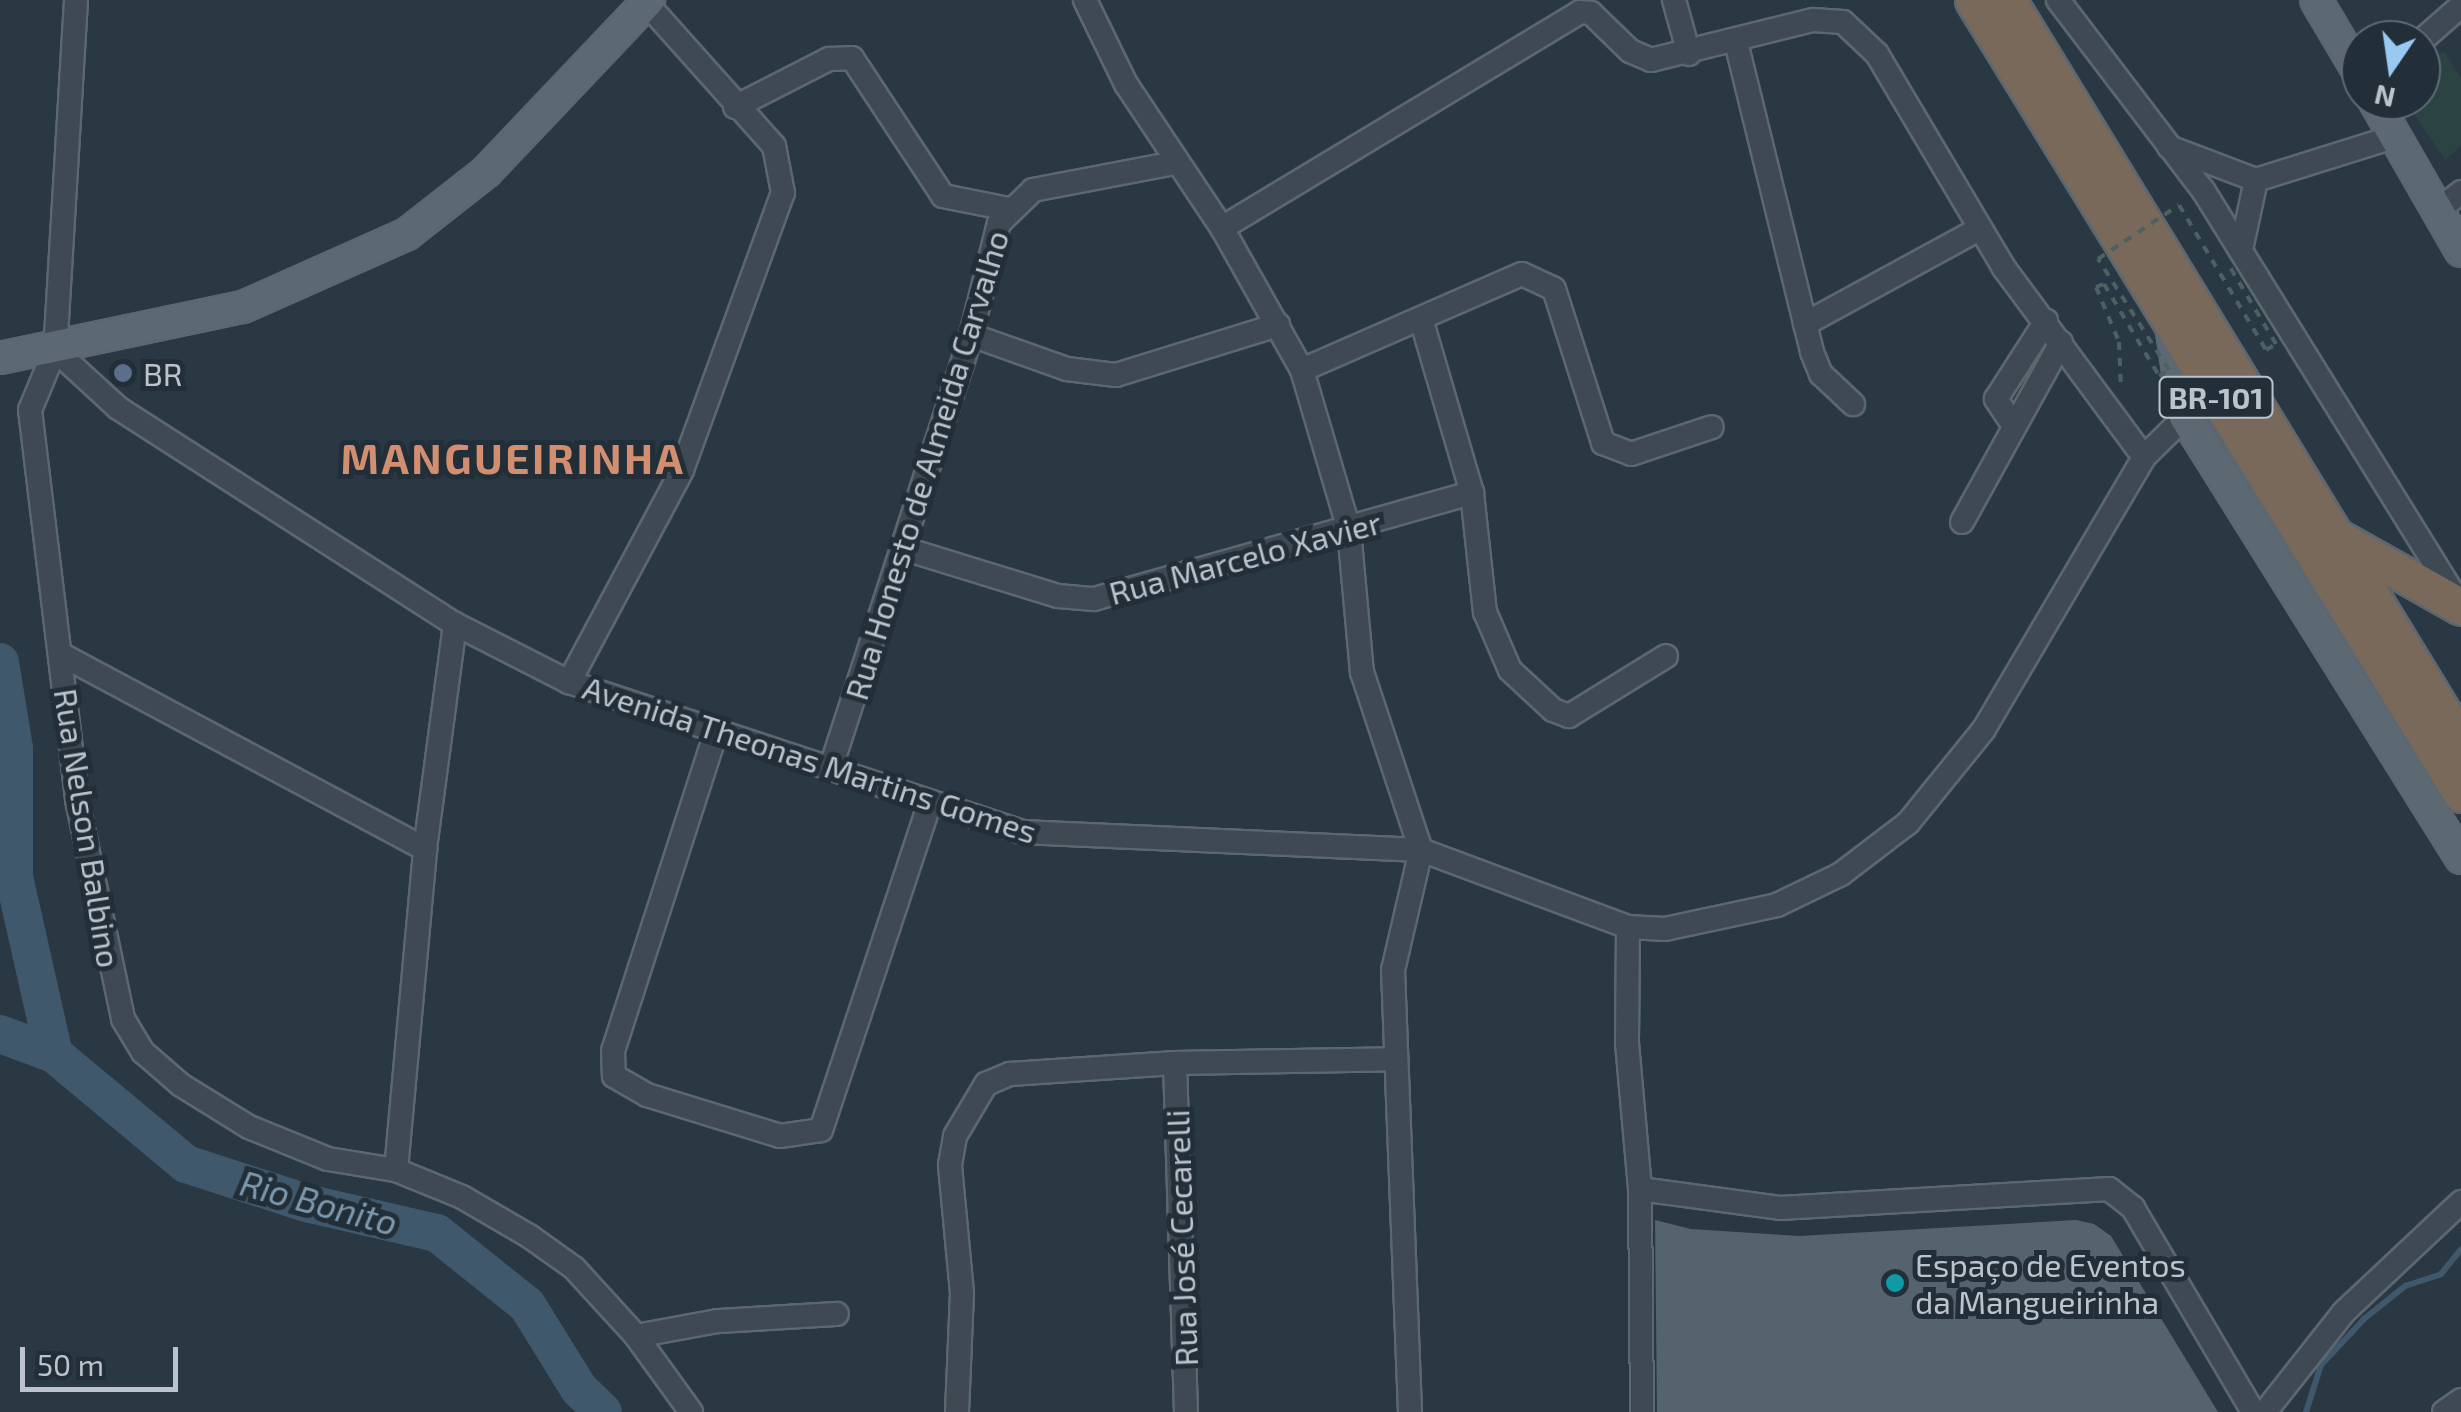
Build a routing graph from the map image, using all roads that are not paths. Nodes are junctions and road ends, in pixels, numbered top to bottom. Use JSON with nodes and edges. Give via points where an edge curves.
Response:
{"nodes":[{"id":1,"x":76,"y":0,"type":"edge"},
{"id":2,"x":1084,"y":0,"type":"edge"},
{"id":3,"x":1674,"y":0,"type":"edge"},
{"id":4,"x":1973,"y":0,"type":"edge"},
{"id":5,"x":2058,"y":0,"type":"edge"},
{"id":6,"x":2316,"y":0,"type":"edge"},
{"id":7,"x":648,"y":2,"type":"edge"},
{"id":8,"x":2461,"y":6,"type":"edge"},
{"id":9,"x":2014,"y":8,"type":"edge"},
{"id":10,"x":2441,"y":24,"type":"edge"},
{"id":11,"x":1736,"y":42,"type":"junction"},
{"id":12,"x":2341,"y":42,"type":"edge"},
{"id":13,"x":1689,"y":54,"type":"junction"},
{"id":14,"x":736,"y":107,"type":"junction"},
{"id":15,"x":2384,"y":120,"type":"edge"},
{"id":16,"x":2393,"y":137,"type":"junction"},
{"id":17,"x":2168,"y":147,"type":"junction"},
{"id":18,"x":1174,"y":163,"type":"junction"},
{"id":19,"x":2256,"y":180,"type":"junction"},
{"id":20,"x":2461,"y":192,"type":"edge"},
{"id":21,"x":1008,"y":209,"type":"junction"},
{"id":22,"x":2437,"y":212,"type":"junction"},
{"id":23,"x":1222,"y":228,"type":"junction"},
{"id":24,"x":1979,"y":229,"type":"junction"},
{"id":25,"x":2461,"y":251,"type":"edge"},
{"id":26,"x":2236,"y":259,"type":"junction"},
{"id":27,"x":2046,"y":321,"type":"junction"},
{"id":28,"x":1422,"y":322,"type":"junction"},
{"id":29,"x":2170,"y":322,"type":"junction"},
{"id":30,"x":1805,"y":324,"type":"junction"},
{"id":31,"x":1278,"y":325,"type":"junction"},
{"id":32,"x":971,"y":334,"type":"junction"},
{"id":33,"x":2061,"y":343,"type":"junction"},
{"id":34,"x":55,"y":350,"type":"junction"},
{"id":35,"x":0,"y":358,"type":"edge"},
{"id":36,"x":1302,"y":370,"type":"junction"},
{"id":37,"x":1853,"y":404,"type":"dead end"},
{"id":38,"x":2184,"y":416,"type":"junction"},
{"id":39,"x":2012,"y":422,"type":"junction"},
{"id":40,"x":1712,"y":427,"type":"dead end"},
{"id":41,"x":2144,"y":457,"type":"junction"},
{"id":42,"x":1472,"y":493,"type":"junction"},
{"id":43,"x":1962,"y":522,"type":"dead end"},
{"id":44,"x":1349,"y":530,"type":"junction"},
{"id":45,"x":2332,"y":534,"type":"junction"},
{"id":46,"x":902,"y":548,"type":"junction"},
{"id":47,"x":2461,"y":607,"type":"edge"},
{"id":48,"x":455,"y":624,"type":"junction"},
{"id":49,"x":60,"y":654,"type":"junction"},
{"id":50,"x":1666,"y":656,"type":"dead end"},
{"id":51,"x":569,"y":682,"type":"junction"},
{"id":52,"x":717,"y":730,"type":"junction"},
{"id":53,"x":2461,"y":742,"type":"edge"},
{"id":54,"x":831,"y":767,"type":"junction"},
{"id":55,"x":2461,"y":794,"type":"edge"},
{"id":56,"x":930,"y":802,"type":"junction"},
{"id":57,"x":425,"y":848,"type":"junction"},
{"id":58,"x":1421,"y":850,"type":"junction"},
{"id":59,"x":2461,"y":858,"type":"edge"},
{"id":60,"x":1628,"y":927,"type":"junction"},
{"id":61,"x":1395,"y":1059,"type":"junction"},
{"id":62,"x":1175,"y":1063,"type":"junction"},
{"id":63,"x":396,"y":1170,"type":"junction"},
{"id":64,"x":1640,"y":1189,"type":"junction"},
{"id":65,"x":2461,"y":1202,"type":"edge"},
{"id":66,"x":837,"y":1314,"type":"dead end"},
{"id":67,"x":636,"y":1336,"type":"junction"},
{"id":68,"x":2461,"y":1400,"type":"edge"},
{"id":69,"x":691,"y":1412,"type":"edge"},
{"id":70,"x":958,"y":1412,"type":"edge"},
{"id":71,"x":1186,"y":1412,"type":"edge"},
{"id":72,"x":1410,"y":1412,"type":"edge"},
{"id":73,"x":1642,"y":1412,"type":"edge"},
{"id":74,"x":2253,"y":1412,"type":"edge"},
{"id":75,"x":2265,"y":1412,"type":"edge"},
{"id":76,"x":2444,"y":1412,"type":"edge"}],
"edges":[{"from":1,"to":34,"type":"street","name":"Rua Nelson Balbino"},
{"from":2,"to":18,"type":"street"},
{"from":3,"to":13,"type":"street"},
{"from":4,"to":29,"type":"highway","number":"BR-101"},
{"from":5,"to":17,"type":"street"},
{"from":6,"to":12,"type":"main road"},
{"from":7,"to":14,"type":"street"},
{"from":7,"to":34,"type":"main road","via":[[486,172],[408,234],[244,307]]},
{"from":8,"to":10,"type":"street"},
{"from":9,"to":45,"type":"highway","number":"BR-101"},
{"from":11,"to":13,"type":"street"},
{"from":11,"to":24,"type":"street","via":[[1814,20],[1853,27],[1877,54]]},
{"from":11,"to":30,"type":"street"},
{"from":13,"to":23,"type":"street","via":[[1641,58],[1604,23],[1580,12]]},
{"from":14,"to":21,"type":"street","via":[[830,59],[852,58],[943,196]]},
{"from":14,"to":51,"type":"street","via":[[774,146],[784,193],[682,470]]},
{"from":15,"to":16,"type":"main road"},
{"from":16,"to":19,"type":"street"},
{"from":16,"to":22,"type":"main road"},
{"from":17,"to":19,"type":"street"},
{"from":17,"to":26,"type":"street"},
{"from":18,"to":21,"type":"street","name":"Rua Honesto de Almeida Carvalho","via":[[1048,186]]},
{"from":18,"to":23,"type":"street"},
{"from":19,"to":26,"type":"street"},
{"from":20,"to":22,"type":"street"},
{"from":21,"to":32,"type":"street","name":"Rua Honesto de Almeida Carvalho","via":[[992,244]]},
{"from":22,"to":25,"type":"main road"},
{"from":23,"to":31,"type":"street"},
{"from":24,"to":27,"type":"street"},
{"from":24,"to":30,"type":"street"},
{"from":26,"to":47,"type":"street"},
{"from":27,"to":33,"type":"street"},
{"from":27,"to":39,"type":"street","via":[[1996,400]]},
{"from":28,"to":36,"type":"street"},
{"from":28,"to":40,"type":"street","via":[[1493,282],[1536,276],[1554,289],[1602,443],[1631,454]]},
{"from":28,"to":42,"type":"street"},
{"from":29,"to":38,"type":"main road"},
{"from":29,"to":55,"type":"highway","number":"BR-101"},
{"from":30,"to":37,"type":"street","via":[[1821,374]]},
{"from":31,"to":32,"type":"street","via":[[1127,372],[1067,368]]},
{"from":31,"to":36,"type":"street"},
{"from":32,"to":46,"type":"street","name":"Rua Honesto de Almeida Carvalho"},
{"from":33,"to":39,"type":"street"},
{"from":33,"to":41,"type":"street"},
{"from":34,"to":35,"type":"main road"},
{"from":34,"to":48,"type":"street","name":"Avenida Theonas Martins Gomes","via":[[118,408]]},
{"from":34,"to":49,"type":"street","name":"Rua Nelson Balbino","via":[[30,410]]},
{"from":36,"to":44,"type":"street"},
{"from":38,"to":41,"type":"street","name":"Avenida Theonas Martins Gomes"},
{"from":38,"to":59,"type":"main road"},
{"from":39,"to":43,"type":"street"},
{"from":41,"to":60,"type":"street","name":"Avenida Theonas Martins Gomes","via":[[1984,729],[1908,823],[1840,874],[1777,906],[1695,926]]},
{"from":42,"to":44,"type":"street","name":"Rua Marcelo Xavier"},
{"from":42,"to":50,"type":"street","via":[[1478,572],[1496,647],[1510,670],[1553,710],[1578,714]]},
{"from":44,"to":46,"type":"street","name":"Rua Marcelo Xavier","via":[[1094,599],[1058,596]]},
{"from":44,"to":58,"type":"street","via":[[1362,672]]},
{"from":45,"to":47,"type":"highway"},
{"from":45,"to":53,"type":"highway","number":"BR-101"},
{"from":46,"to":54,"type":"street","name":"Rua Honesto de Almeida Carvalho"},
{"from":48,"to":51,"type":"street","name":"Avenida Theonas Martins Gomes"},
{"from":48,"to":57,"type":"street"},
{"from":49,"to":57,"type":"street"},
{"from":49,"to":63,"type":"street","name":"Rua Nelson Balbino","via":[[90,876],[132,1038],[181,1085],[249,1126],[328,1159]]},
{"from":51,"to":52,"type":"street","name":"Avenida Theonas Martins Gomes"},
{"from":52,"to":54,"type":"street","name":"Avenida Theonas Martins Gomes"},
{"from":52,"to":56,"type":"street","via":[[611,1066],[621,1082],[646,1095],[780,1136],[810,1134],[828,1120]]},
{"from":54,"to":56,"type":"street","name":"Avenida Theonas Martins Gomes"},
{"from":56,"to":58,"type":"street","name":"Avenida Theonas Martins Gomes","via":[[1054,836]]},
{"from":57,"to":63,"type":"street"},
{"from":58,"to":60,"type":"street","name":"Avenida Theonas Martins Gomes"},
{"from":58,"to":61,"type":"street","via":[[1394,950]]},
{"from":60,"to":64,"type":"street","via":[[1627,1043]]},
{"from":61,"to":62,"type":"street"},
{"from":61,"to":72,"type":"street"},
{"from":62,"to":70,"type":"street","via":[[1010,1074],[986,1084],[969,1104],[950,1166],[962,1294]]},
{"from":62,"to":71,"type":"street","name":"Rua José Cecarelli"},
{"from":63,"to":67,"type":"street","name":"Rua Nelson Balbino","via":[[462,1197],[529,1236],[574,1268]]},
{"from":64,"to":73,"type":"street"},
{"from":64,"to":74,"type":"street","via":[[1780,1208],[2109,1189],[2133,1208]]},
{"from":65,"to":75,"type":"street","via":[[2344,1312]]},
{"from":66,"to":67,"type":"street","via":[[718,1321]]},
{"from":67,"to":69,"type":"street","name":"Rua Nelson Balbino"},
{"from":68,"to":76,"type":"street"}]}
